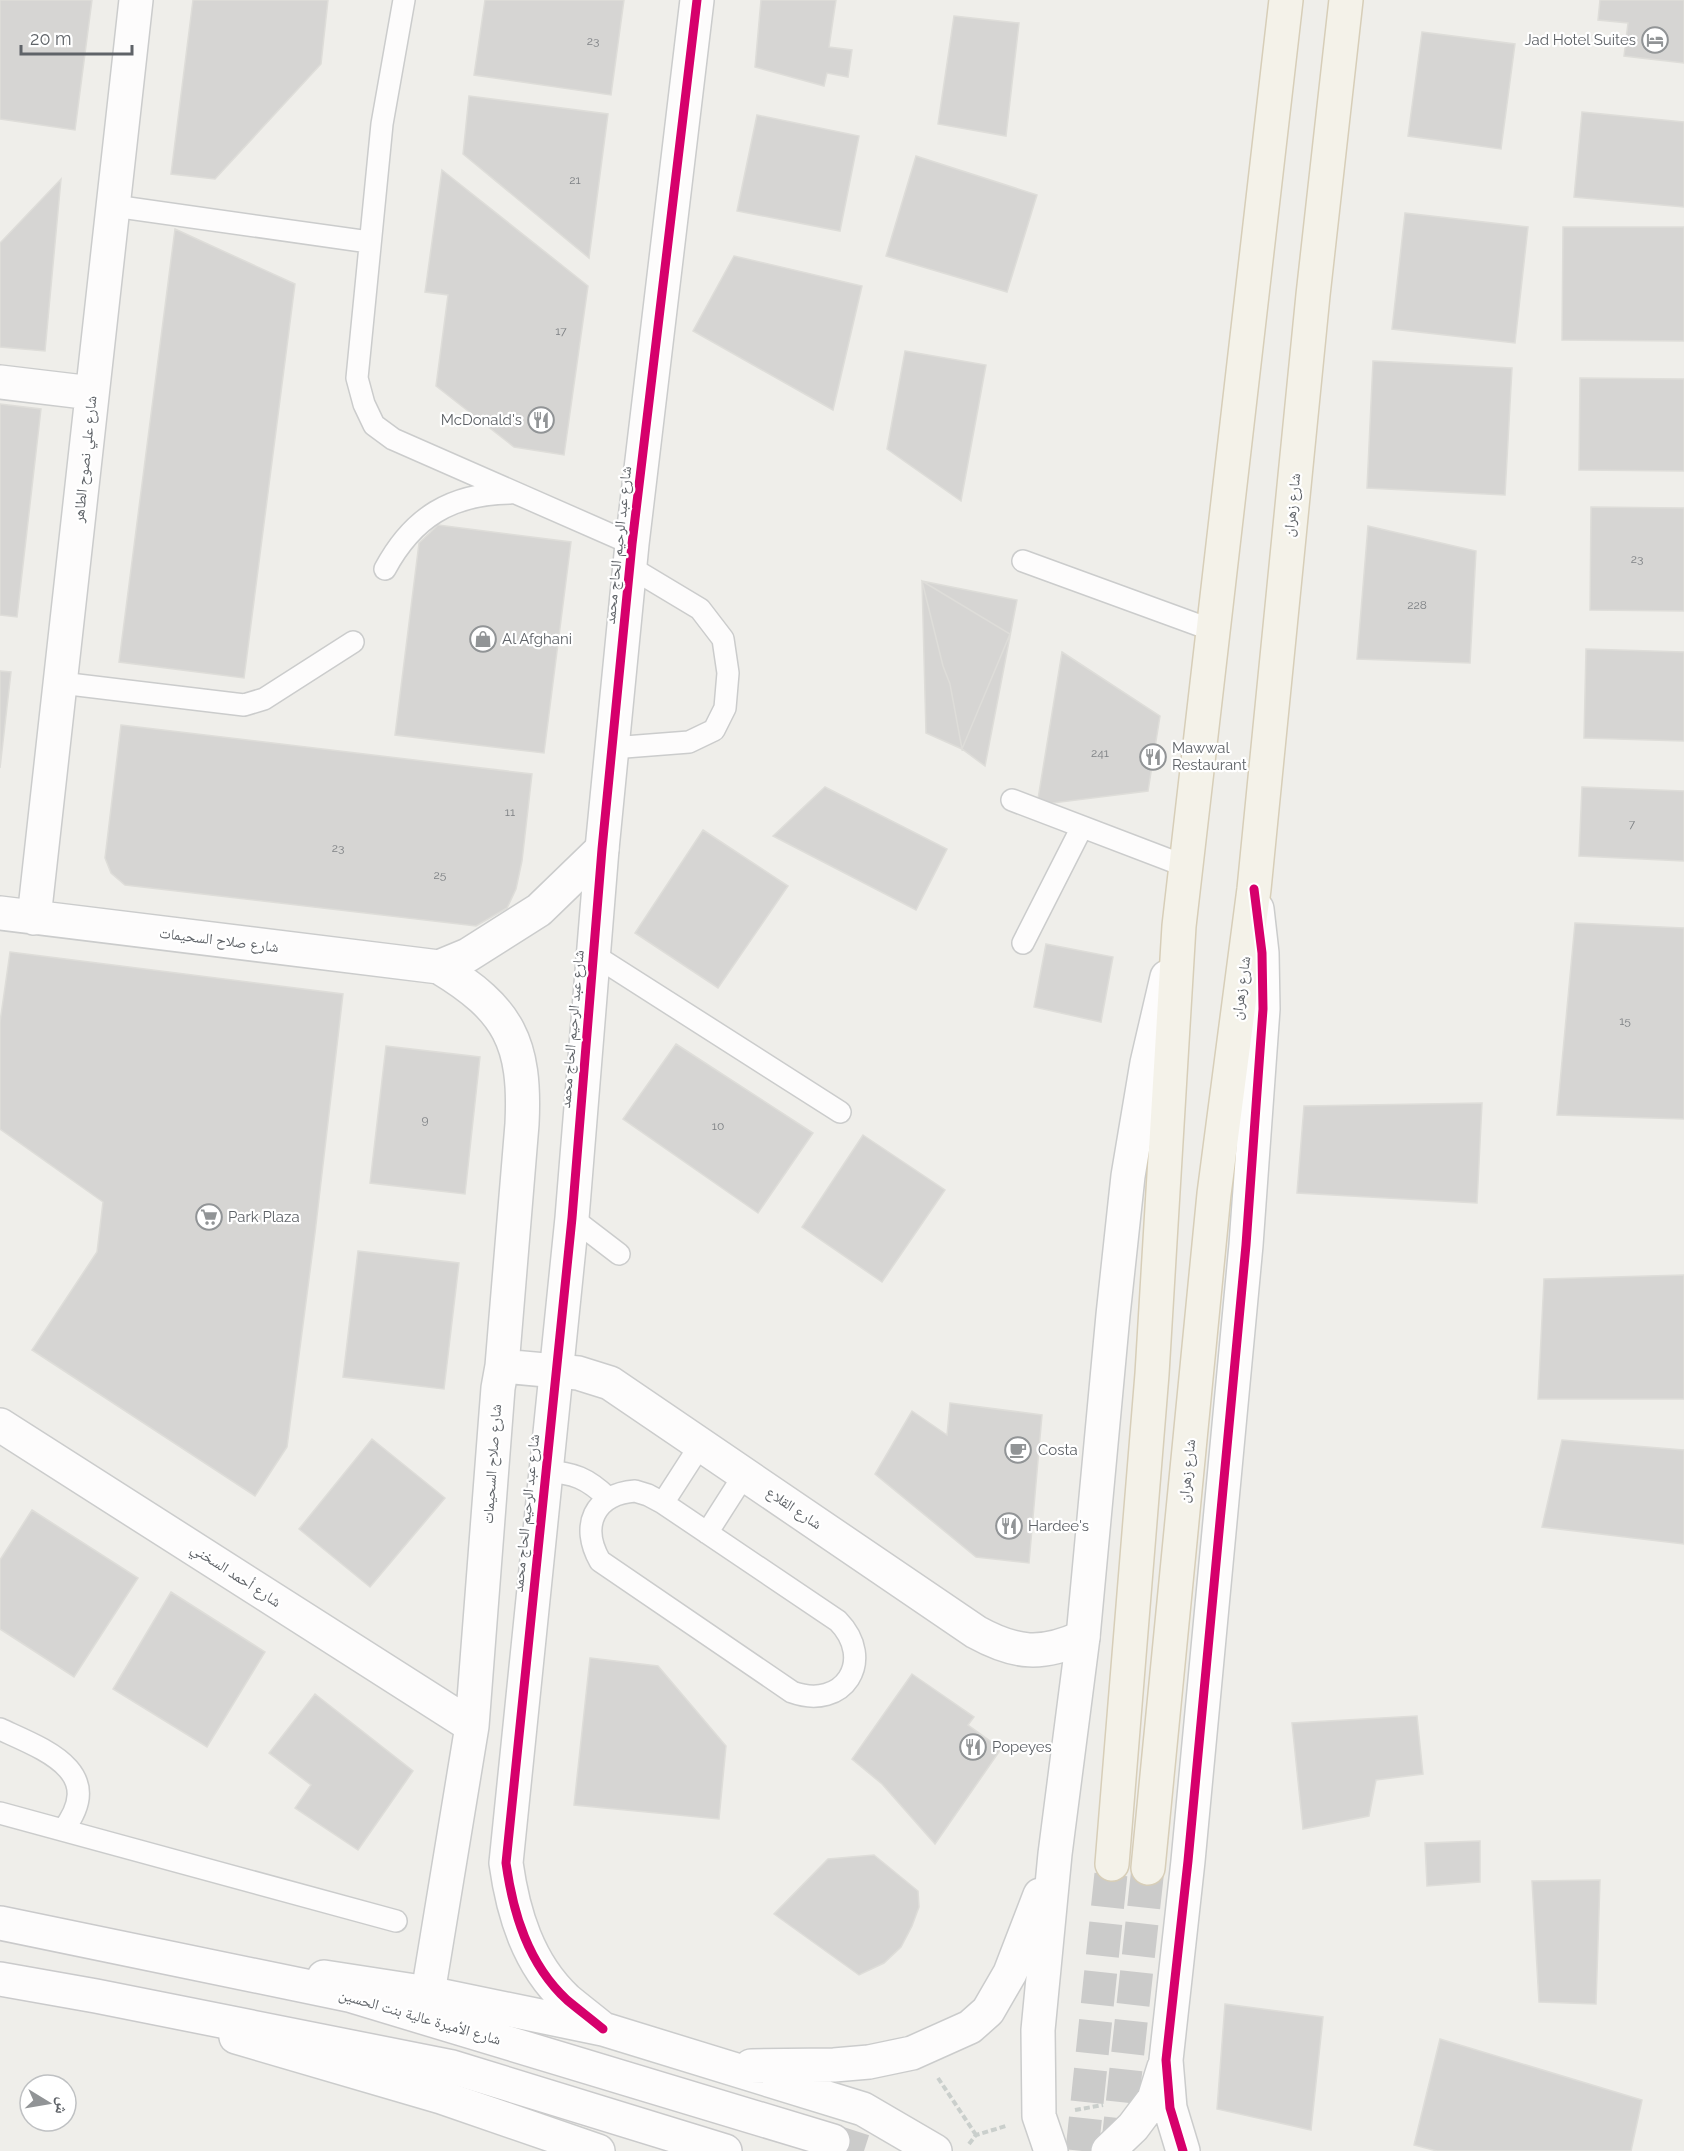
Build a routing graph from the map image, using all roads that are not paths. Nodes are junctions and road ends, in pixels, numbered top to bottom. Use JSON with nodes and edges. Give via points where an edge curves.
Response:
{"nodes":[{"id":1,"x":136,"y":0,"type":"edge"},
{"id":2,"x":404,"y":0,"type":"edge"},
{"id":3,"x":697,"y":0,"type":"edge"},
{"id":4,"x":1286,"y":0,"type":"edge"},
{"id":5,"x":1346,"y":0,"type":"edge"},
{"id":6,"x":114,"y":206,"type":"junction"},
{"id":7,"x":369,"y":242,"type":"junction"},
{"id":8,"x":0,"y":382,"type":"edge"},
{"id":9,"x":92,"y":393,"type":"junction"},
{"id":10,"x":513,"y":493,"type":"junction"},
{"id":11,"x":631,"y":556,"type":"junction"},
{"id":12,"x":1023,"y":561,"type":"dead end"},
{"id":13,"x":385,"y":569,"type":"dead end"},
{"id":14,"x":1212,"y":630,"type":"junction"},
{"id":15,"x":353,"y":642,"type":"dead end"},
{"id":16,"x":61,"y":683,"type":"junction"},
{"id":17,"x":612,"y":748,"type":"junction"},
{"id":18,"x":1012,"y":800,"type":"dead end"},
{"id":19,"x":1083,"y":827,"type":"junction"},
{"id":20,"x":602,"y":849,"type":"junction"},
{"id":21,"x":1185,"y":866,"type":"junction"},
{"id":22,"x":1254,"y":889,"type":"junction"},
{"id":23,"x":0,"y":913,"type":"edge"},
{"id":24,"x":34,"y":918,"type":"junction"},
{"id":25,"x":1179,"y":926,"type":"junction"},
{"id":26,"x":1023,"y":943,"type":"dead end"},
{"id":27,"x":594,"y":955,"type":"junction"},
{"id":28,"x":439,"y":967,"type":"junction"},
{"id":29,"x":840,"y":1112,"type":"dead end"},
{"id":30,"x":572,"y":1218,"type":"junction"},
{"id":31,"x":619,"y":1254,"type":"dead end"},
{"id":32,"x":502,"y":1366,"type":"junction"},
{"id":33,"x":555,"y":1371,"type":"junction"},
{"id":34,"x":0,"y":1425,"type":"edge"},
{"id":35,"x":700,"y":1444,"type":"junction"},
{"id":36,"x":545,"y":1472,"type":"junction"},
{"id":37,"x":744,"y":1475,"type":"junction"},
{"id":38,"x":608,"y":1498,"type":"junction"},
{"id":39,"x":663,"y":1503,"type":"junction"},
{"id":40,"x":707,"y":1533,"type":"junction"},
{"id":41,"x":1083,"y":1637,"type":"junction"},
{"id":42,"x":472,"y":1726,"type":"junction"},
{"id":43,"x":0,"y":1729,"type":"edge"},
{"id":44,"x":0,"y":1813,"type":"edge"},
{"id":45,"x":63,"y":1830,"type":"junction"},
{"id":46,"x":1055,"y":1854,"type":"junction"},
{"id":47,"x":1112,"y":1864,"type":"tunnel mouth"},
{"id":48,"x":1148,"y":1868,"type":"tunnel mouth"},
{"id":49,"x":396,"y":1921,"type":"dead end"},
{"id":50,"x":0,"y":1923,"type":"edge"},
{"id":51,"x":100,"y":1944,"type":"junction"},
{"id":52,"x":0,"y":1979,"type":"edge"},
{"id":53,"x":428,"y":1993,"type":"junction"},
{"id":54,"x":96,"y":1996,"type":"junction"},
{"id":55,"x":603,"y":2029,"type":"junction"},
{"id":56,"x":1166,"y":2060,"type":"junction"},
{"id":57,"x":724,"y":2066,"type":"junction"},
{"id":58,"x":833,"y":2141,"type":"tunnel mouth"},
{"id":59,"x":598,"y":2151,"type":"edge"},
{"id":60,"x":725,"y":2151,"type":"edge"},
{"id":61,"x":935,"y":2151,"type":"edge"},
{"id":62,"x":1051,"y":2151,"type":"edge"},
{"id":63,"x":1108,"y":2151,"type":"edge"},
{"id":64,"x":1183,"y":2151,"type":"edge"}],
"edges":[{"from":1,"to":6,"type":"street","name":"شارع علي نصوح الطاهر"},
{"from":2,"to":7,"type":"lane","via":[[382,124]]},
{"from":3,"to":11,"type":"street","name":"شارع عبد الرحيم الحاج محمد"},
{"from":4,"to":14,"type":"main road"},
{"from":5,"to":22,"type":"main road","name":"شارع زهران"},
{"from":6,"to":7,"type":"lane"},
{"from":6,"to":9,"type":"street","name":"شارع علي نصوح الطاهر"},
{"from":7,"to":10,"type":"lane","via":[[357,378],[374,425],[393,440]]},
{"from":8,"to":9,"type":"street"},
{"from":9,"to":16,"type":"street","name":"شارع علي نصوح الطاهر"},
{"from":10,"to":11,"type":"lane"},
{"from":10,"to":13,"type":"lane","via":[[490,493],[447,505],[427,517],[403,540]]},
{"from":11,"to":17,"type":"street","name":"شارع عبد الرحيم الحاج محمد"},
{"from":11,"to":17,"type":"lane","via":[[700,609],[723,639],[728,673],[725,708],[714,730],[689,742]]},
{"from":12,"to":14,"type":"lane"},
{"from":14,"to":21,"type":"main road"},
{"from":15,"to":16,"type":"lane","via":[[264,699],[244,705]]},
{"from":16,"to":24,"type":"street","name":"شارع علي نصوح الطاهر"},
{"from":17,"to":20,"type":"street","name":"شارع عبد الرحيم الحاج محمد"},
{"from":18,"to":19,"type":"lane"},
{"from":19,"to":21,"type":"lane"},
{"from":19,"to":26,"type":"lane"},
{"from":20,"to":27,"type":"street","name":"شارع عبد الرحيم الحاج محمد"},
{"from":20,"to":28,"type":"street","name":"شارع صلاح السحيمات","via":[[539,910],[468,955]]},
{"from":21,"to":25,"type":"main road"},
{"from":22,"to":48,"type":"main road","name":"شارع زهران","via":[[1214,1194]]},
{"from":22,"to":56,"type":"street","via":[[1262,953],[1263,1009],[1246,1245]]},
{"from":23,"to":24,"type":"street","name":"شارع صلاح السحيمات"},
{"from":24,"to":28,"type":"street","name":"شارع صلاح السحيمات"},
{"from":25,"to":41,"type":"street","via":[[1147,1063],[1128,1176]]},
{"from":25,"to":47,"type":"main road","via":[[1152,1374]]},
{"from":27,"to":29,"type":"lane"},
{"from":27,"to":30,"type":"street","name":"شارع عبد الرحيم الحاج محمد"},
{"from":28,"to":32,"type":"street","name":"شارع صلاح السحيمات","via":[[468,984],[506,1025],[521,1067],[522,1124]]},
{"from":30,"to":31,"type":"lane"},
{"from":30,"to":33,"type":"street","name":"شارع عبد الرحيم الحاج محمد"},
{"from":32,"to":33,"type":"street","name":"شارع القلاع"},
{"from":32,"to":42,"type":"street","name":"شارع صلاح السحيمات"},
{"from":33,"to":35,"type":"street","name":"شارع القلاع","via":[[610,1383]]},
{"from":33,"to":36,"type":"street","name":"شارع عبد الرحيم الحاج محمد"},
{"from":34,"to":42,"type":"street","name":"شارع أحمد السخني"},
{"from":35,"to":37,"type":"street","name":"شارع القلاع"},
{"from":35,"to":39,"type":"lane"},
{"from":36,"to":38,"type":"lane","via":[[580,1477]]},
{"from":36,"to":55,"type":"street","name":"شارع عبد الرحيم الحاج محمد","via":[[506,1863],[511,1899],[540,1968],[566,1998]]},
{"from":37,"to":40,"type":"lane"},
{"from":37,"to":41,"type":"street","name":"شارع القلاع","via":[[996,1643],[1040,1651],[1062,1647]]},
{"from":38,"to":39,"type":"lane","via":[[635,1491]]},
{"from":38,"to":40,"type":"lane","via":[[598,1508],[590,1534],[600,1561],[792,1692],[819,1697],[844,1684],[855,1658],[848,1631]]},
{"from":39,"to":40,"type":"lane"},
{"from":41,"to":46,"type":"street"},
{"from":42,"to":53,"type":"street","name":"شارع صلاح السحيمات"},
{"from":43,"to":45,"type":"lane","via":[[52,1753],[69,1769],[75,1781],[76,1807]]},
{"from":44,"to":45,"type":"lane"},
{"from":45,"to":49,"type":"lane"},
{"from":46,"to":57,"type":"street","via":[[1010,1973],[988,2011],[969,2027],[912,2054],[869,2062]]},
{"from":46,"to":62,"type":"street","via":[[1038,2040],[1039,2116]]},
{"from":50,"to":51,"type":"street","name":"شارع الأميرة عالية بنت الحسين"},
{"from":51,"to":53,"type":"street"},
{"from":51,"to":58,"type":"street","name":"شارع الأميرة عالية بنت الحسين","via":[[349,1995]]},
{"from":52,"to":54,"type":"street"},
{"from":53,"to":55,"type":"street"},
{"from":54,"to":59,"type":"street","via":[[441,2097]]},
{"from":54,"to":60,"type":"street","via":[[452,2067]]},
{"from":55,"to":57,"type":"street"},
{"from":56,"to":63,"type":"street","via":[[1154,2099]]},
{"from":56,"to":64,"type":"street","via":[[1170,2108]]},
{"from":57,"to":61,"type":"street","via":[[863,2109]]}]}
